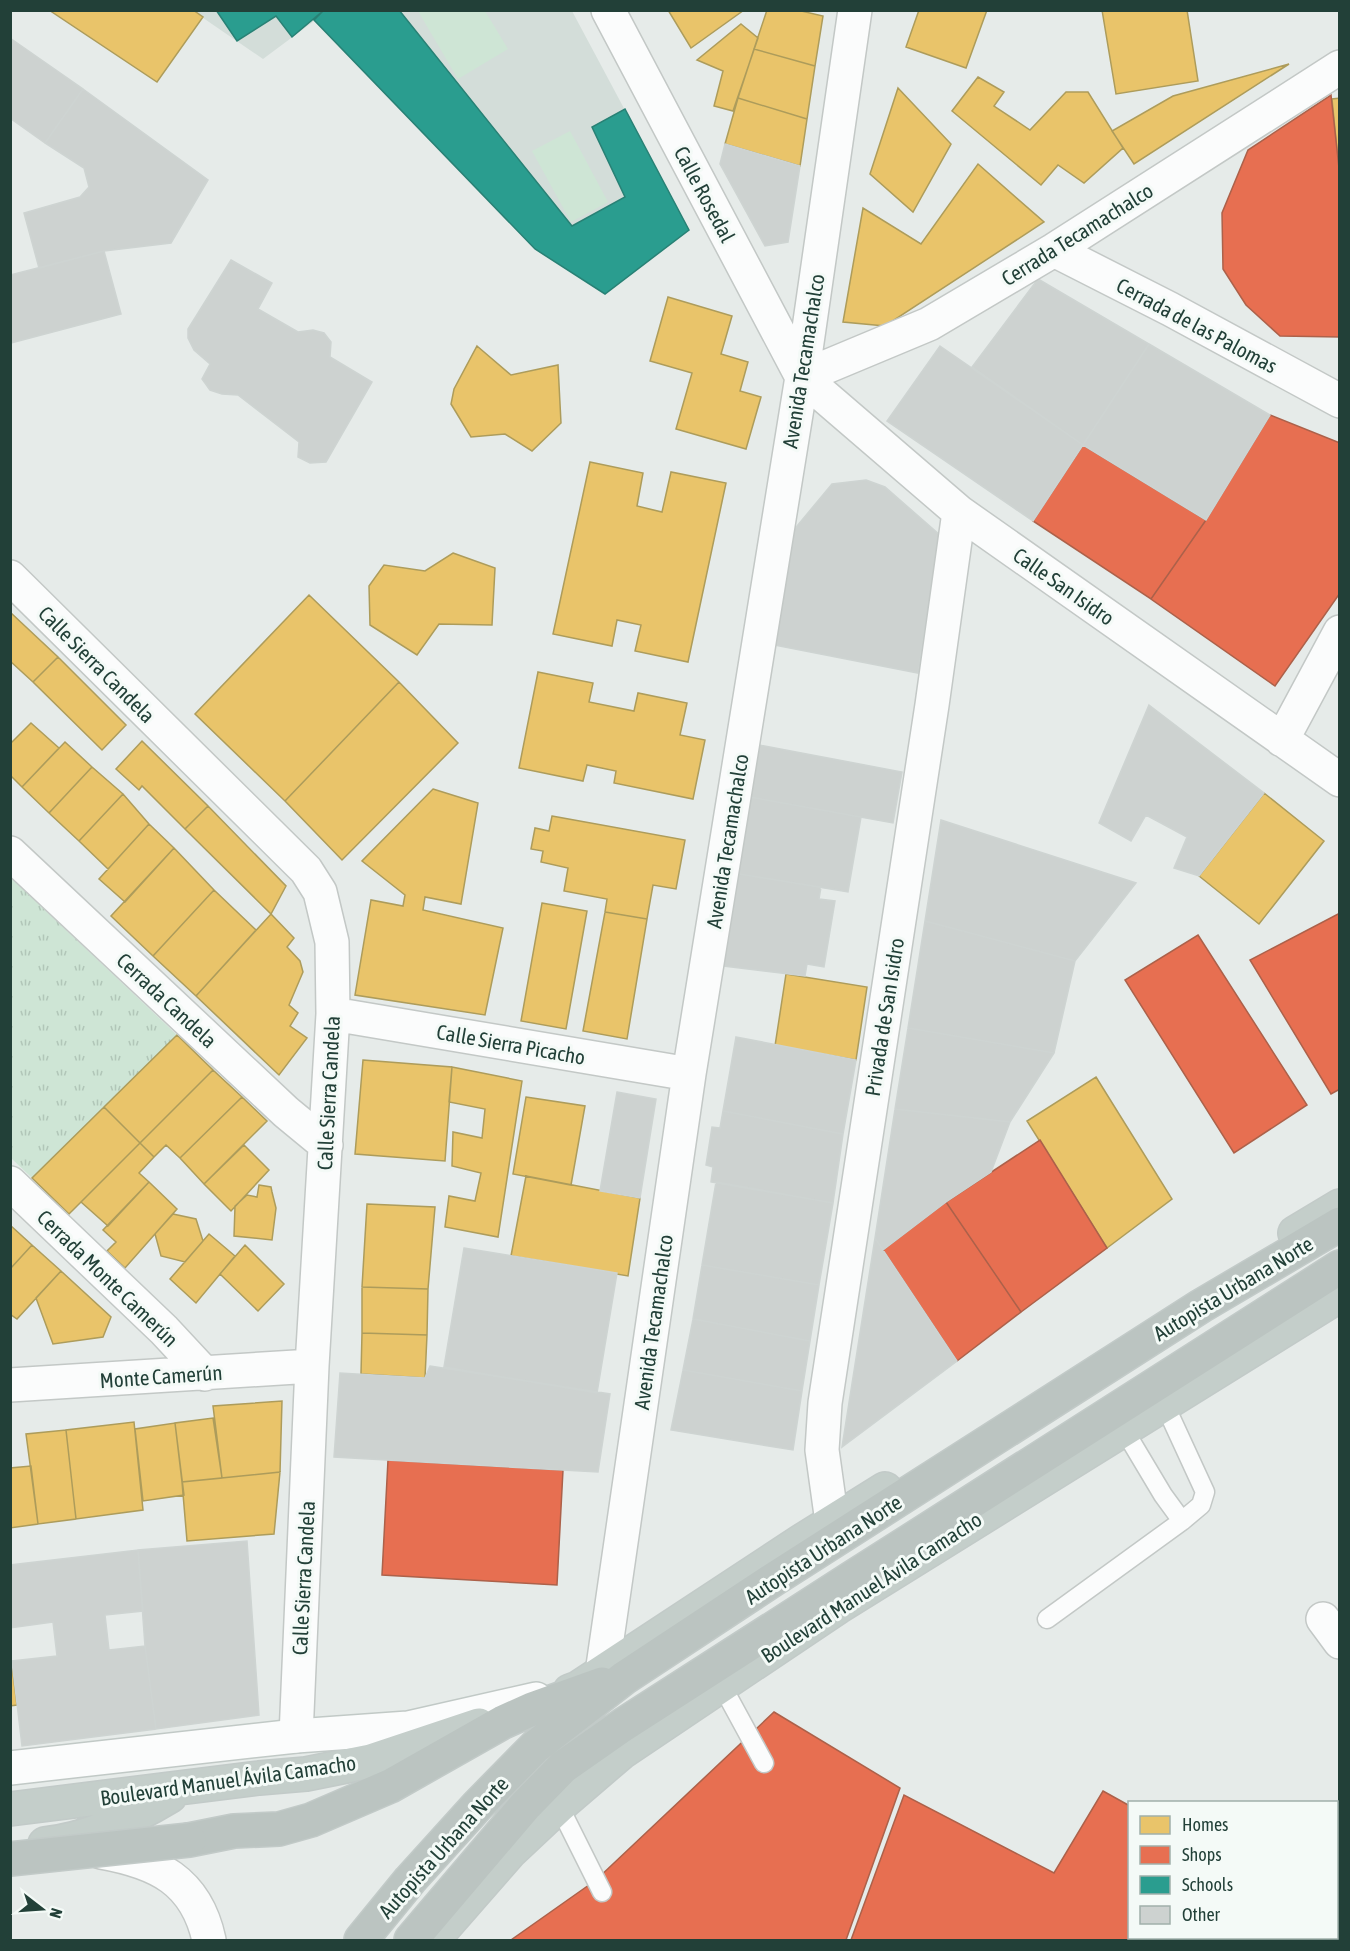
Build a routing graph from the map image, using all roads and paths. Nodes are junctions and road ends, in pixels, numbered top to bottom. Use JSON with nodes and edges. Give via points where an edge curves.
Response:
{"nodes":[{"id":1,"x":608,"y":10,"type":"edge"},
{"id":2,"x":855,"y":10,"type":"edge"},
{"id":3,"x":1340,"y":67,"type":"edge"},
{"id":4,"x":1054,"y":250,"type":"junction"},
{"id":5,"x":802,"y":376,"type":"junction"},
{"id":6,"x":1340,"y":401,"type":"edge"},
{"id":7,"x":959,"y":512,"type":"junction"},
{"id":8,"x":10,"y":578,"type":"edge"},
{"id":9,"x":1340,"y":632,"type":"edge"},
{"id":10,"x":1282,"y":740,"type":"junction"},
{"id":11,"x":1340,"y":780,"type":"edge"},
{"id":12,"x":10,"y":853,"type":"edge"},
{"id":13,"x":333,"y":1014,"type":"junction"},
{"id":14,"x":689,"y":1074,"type":"junction"},
{"id":15,"x":326,"y":1145,"type":"junction"},
{"id":16,"x":10,"y":1183,"type":"edge"},
{"id":17,"x":1340,"y":1206,"type":"edge"},
{"id":18,"x":1340,"y":1224,"type":"edge"},
{"id":19,"x":1340,"y":1267,"type":"edge"},
{"id":20,"x":1340,"y":1295,"type":"edge"},
{"id":21,"x":312,"y":1366,"type":"junction"},
{"id":22,"x":206,"y":1374,"type":"junction"},
{"id":23,"x":10,"y":1385,"type":"edge"},
{"id":24,"x":1164,"y":1403,"type":"junction"},
{"id":25,"x":1123,"y":1428,"type":"junction"},
{"id":26,"x":1182,"y":1521,"type":"junction"},
{"id":27,"x":832,"y":1522,"type":"junction"},
{"id":28,"x":1047,"y":1619,"type":"dead end"},
{"id":29,"x":602,"y":1680,"type":"junction"},
{"id":30,"x":721,"y":1684,"type":"junction"},
{"id":31,"x":296,"y":1736,"type":"junction"},
{"id":32,"x":764,"y":1763,"type":"dead end"},
{"id":33,"x":10,"y":1768,"type":"edge"},
{"id":34,"x":202,"y":1785,"type":"junction"},
{"id":35,"x":559,"y":1806,"type":"junction"},
{"id":36,"x":10,"y":1809,"type":"edge"},
{"id":37,"x":51,"y":1843,"type":"junction"},
{"id":38,"x":10,"y":1848,"type":"edge"},
{"id":39,"x":10,"y":1859,"type":"edge"},
{"id":40,"x":602,"y":1892,"type":"dead end"},
{"id":41,"x":437,"y":1937,"type":"edge"},
{"id":42,"x":209,"y":1941,"type":"edge"},
{"id":43,"x":361,"y":1941,"type":"edge"},
{"id":44,"x":411,"y":1941,"type":"edge"}],
"edges":[{"from":1,"to":5,"type":"street","name":"Calle Rosedal"},
{"from":2,"to":5,"type":"street","name":"Avenida Tecamachalco"},
{"from":3,"to":4,"type":"street","name":"Cerrada Tecamachalco"},
{"from":4,"to":5,"type":"street","name":"Cerrada Tecamachalco","via":[[929,324]]},
{"from":4,"to":6,"type":"street","name":"Cerrada de las Palomas"},
{"from":5,"to":7,"type":"street","name":"Calle San Isidro"},
{"from":5,"to":14,"type":"street","name":"Avenida Tecamachalco"},
{"from":7,"to":10,"type":"street","name":"Calle San Isidro"},
{"from":7,"to":27,"type":"street","name":"Privada de San Isidro","via":[[825,1403],[822,1450]]},
{"from":8,"to":13,"type":"street","name":"Calle Sierra Candela","via":[[306,870],[320,892],[332,942]]},
{"from":9,"to":10,"type":"street"},
{"from":10,"to":11,"type":"street","name":"Calle San Isidro"},
{"from":12,"to":15,"type":"street","name":"Cerrada Candela","via":[[277,1104]]},
{"from":13,"to":14,"type":"street","name":"Calle Sierra Picacho"},
{"from":13,"to":15,"type":"street","name":"Calle Sierra Candela"},
{"from":14,"to":29,"type":"street","name":"Avenida Tecamachalco"},
{"from":15,"to":21,"type":"street","name":"Calle Sierra Candela"},
{"from":16,"to":22,"type":"street","name":"Cerrada Monte Camerún"},
{"from":17,"to":27,"type":"highway","name":"Boulevard Manuel Ávila Camacho"},
{"from":18,"to":29,"type":"highway","name":"Autopista Urbana Norte","via":[[1201,1306],[784,1573]]},
{"from":19,"to":44,"type":"highway","name":"Autopista Urbana Norte","via":[[563,1767]]},
{"from":20,"to":24,"type":"highway","name":"Boulevard Manuel Ávila Camacho"},
{"from":21,"to":22,"type":"street","name":"Monte Camerún"},
{"from":21,"to":31,"type":"street","name":"Calle Sierra Candela"},
{"from":22,"to":23,"type":"street","name":"Monte Camerún"},
{"from":24,"to":25,"type":"highway","name":"Boulevard Manuel Ávila Camacho"},
{"from":24,"to":26,"type":"lane","via":[[1205,1492],[1201,1505]]},
{"from":25,"to":26,"type":"lane"},
{"from":25,"to":30,"type":"highway","name":"Boulevard Manuel Ávila Camacho"},
{"from":26,"to":28,"type":"lane"},
{"from":27,"to":29,"type":"highway","name":"Boulevard Manuel Ávila Camacho"},
{"from":29,"to":31,"type":"street","name":"Boulevard Manuel Ávila Camacho","via":[[408,1728]]},
{"from":29,"to":34,"type":"highway","name":"Boulevard Manuel Ávila Camacho","via":[[372,1761],[306,1774]]},
{"from":29,"to":39,"type":"highway","bridge":true,"via":[[532,1709],[474,1737],[390,1786],[311,1820],[279,1829]]},
{"from":29,"to":43,"type":"highway","name":"Autopista Urbana Norte","via":[[493,1789],[410,1880]]},
{"from":30,"to":32,"type":"lane"},
{"from":30,"to":35,"type":"highway","name":"Boulevard Manuel Ávila Camacho","via":[[622,1752]]},
{"from":31,"to":33,"type":"street","name":"Boulevard Manuel Ávila Camacho"},
{"from":34,"to":36,"type":"highway","name":"Boulevard Manuel Ávila Camacho"},
{"from":34,"to":37,"type":"highway","via":[[173,1794],[121,1822]]},
{"from":35,"to":40,"type":"lane"},
{"from":35,"to":41,"type":"highway","name":"Boulevard Manuel Ávila Camacho","via":[[510,1852]]},
{"from":37,"to":38,"type":"highway"},
{"from":37,"to":42,"type":"street","via":[[141,1860],[156,1867],[190,1897],[205,1924]]}]}
